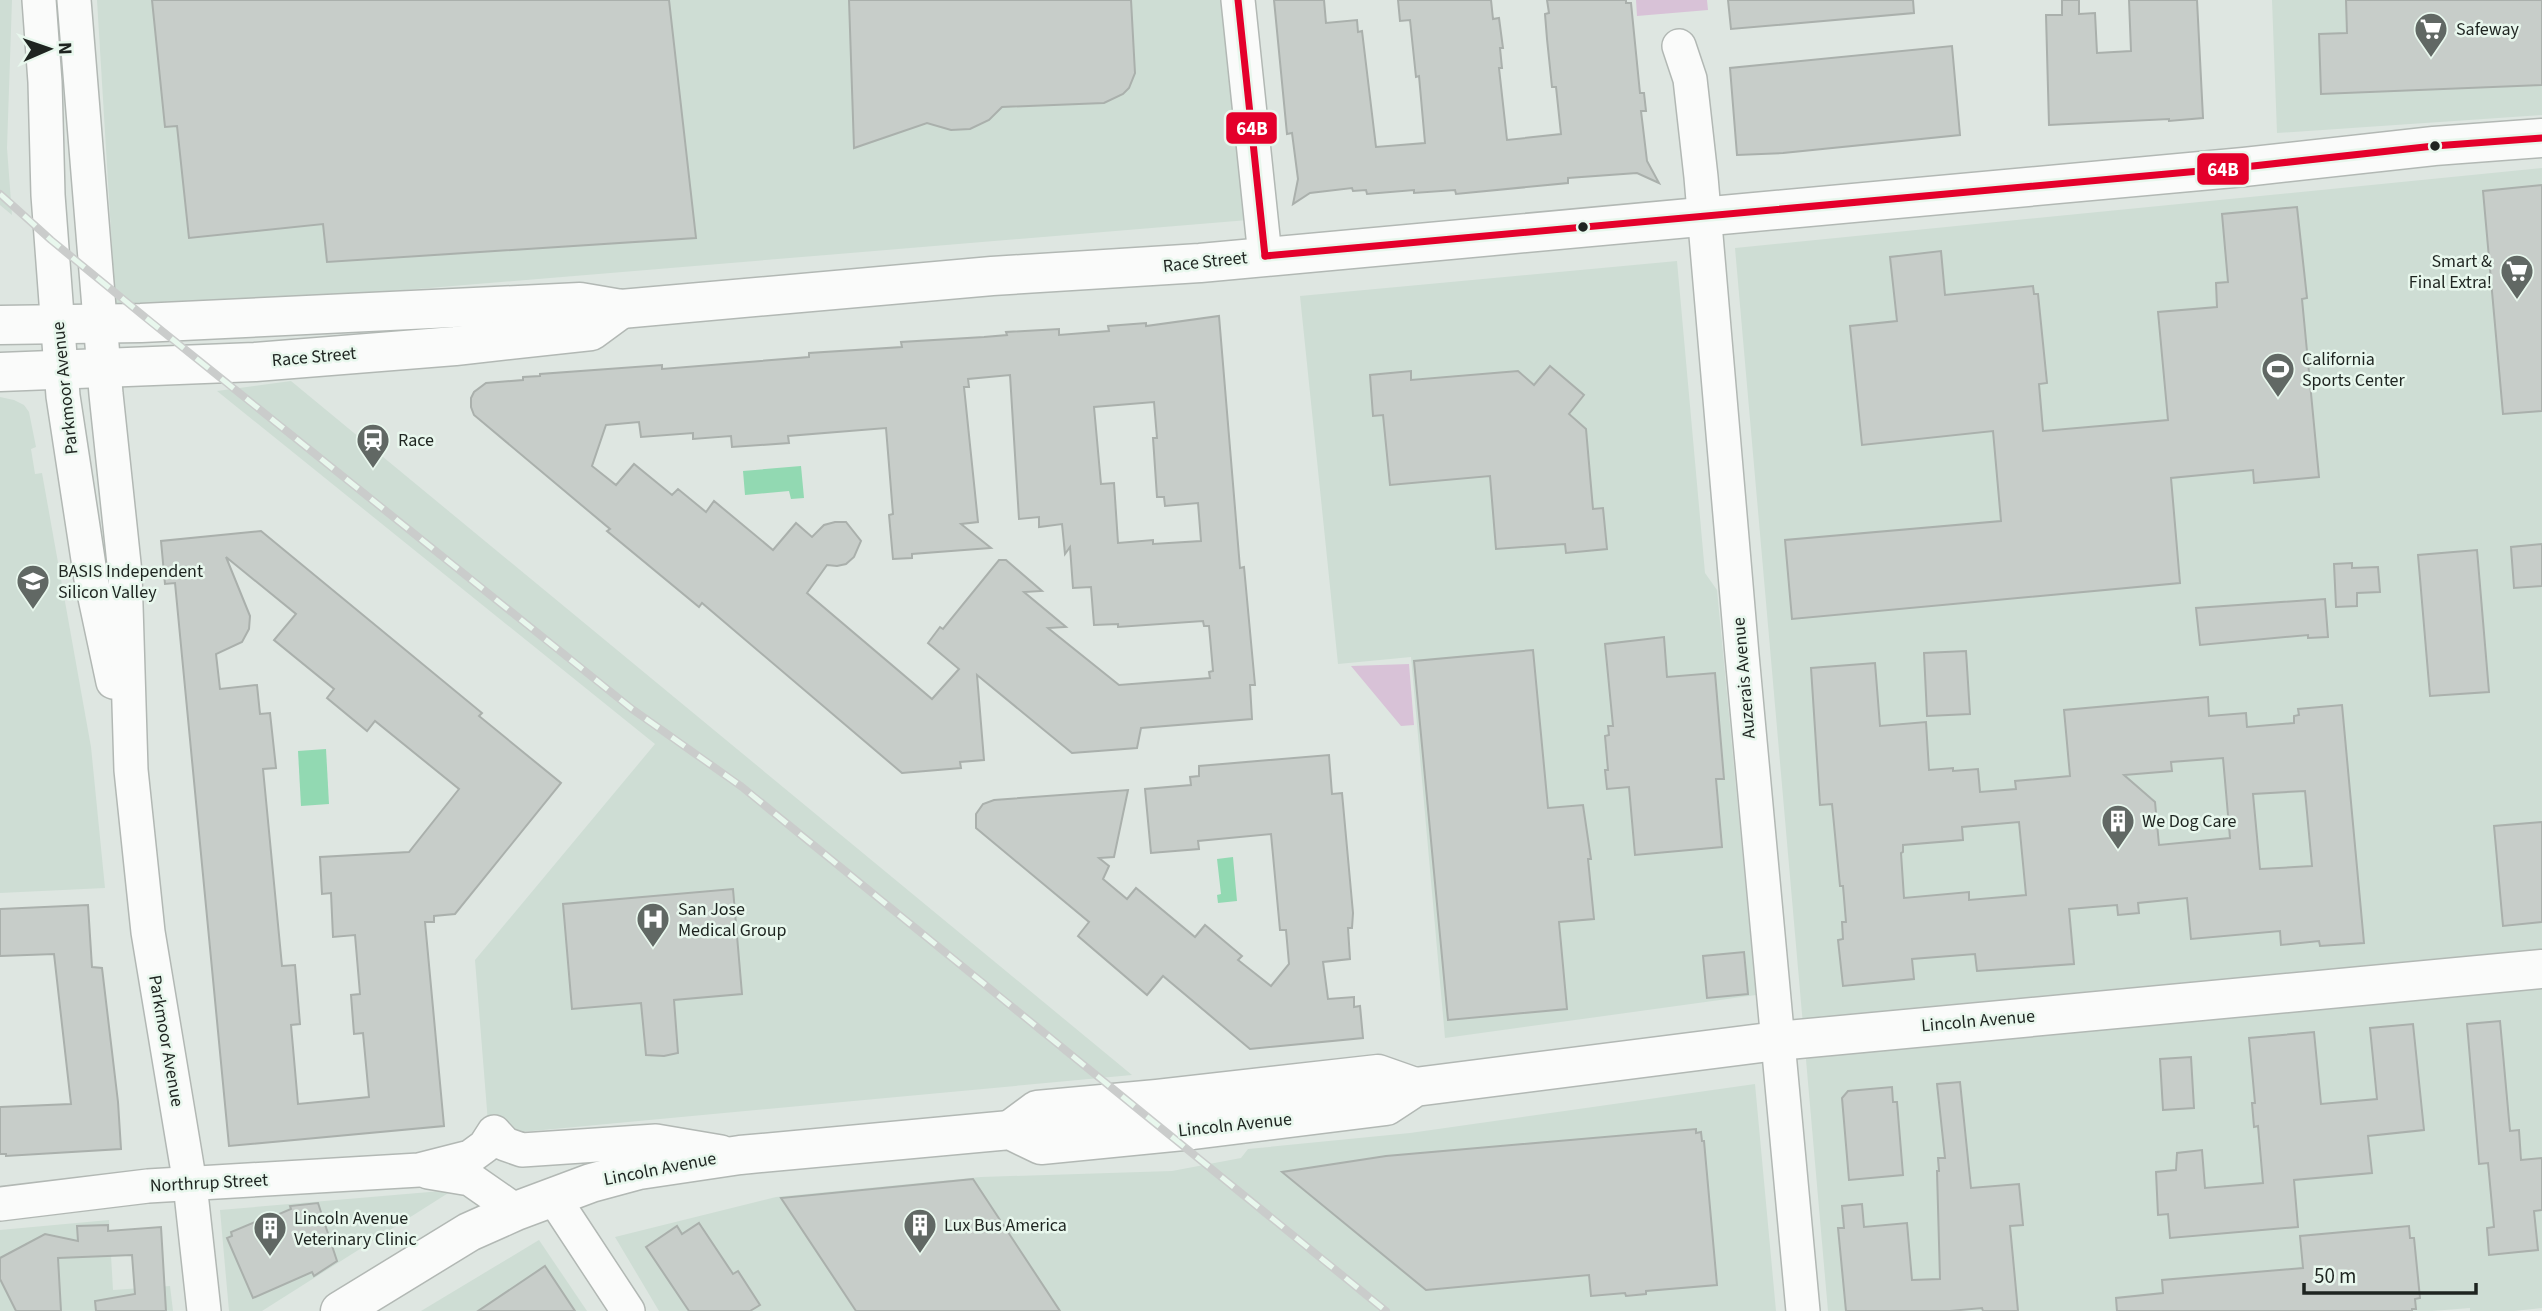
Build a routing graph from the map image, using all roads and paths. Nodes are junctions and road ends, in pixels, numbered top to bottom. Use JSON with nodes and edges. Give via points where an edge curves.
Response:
{"nodes":[{"id":1,"x":39,"y":0,"type":"edge"},
{"id":2,"x":74,"y":0,"type":"edge"},
{"id":3,"x":1238,"y":0,"type":"edge"},
{"id":4,"x":1679,"y":46,"type":"dead end"},
{"id":5,"x":2542,"y":138,"type":"edge"},
{"id":6,"x":1705,"y":216,"type":"junction"},
{"id":7,"x":1265,"y":256,"type":"junction"},
{"id":8,"x":533,"y":304,"type":"junction"},
{"id":9,"x":621,"y":309,"type":"junction"},
{"id":10,"x":100,"y":323,"type":"junction"},
{"id":11,"x":58,"y":324,"type":"junction"},
{"id":12,"x":0,"y":326,"type":"edge"},
{"id":13,"x":422,"y":348,"type":"junction"},
{"id":14,"x":103,"y":369,"type":"junction"},
{"id":15,"x":61,"y":370,"type":"junction"},
{"id":16,"x":0,"y":372,"type":"edge"},
{"id":17,"x":131,"y":770,"type":"junction"},
{"id":18,"x":2542,"y":969,"type":"edge"},
{"id":19,"x":1777,"y":1041,"type":"junction"},
{"id":20,"x":740,"y":1154,"type":"junction"},
{"id":21,"x":419,"y":1170,"type":"junction"},
{"id":22,"x":190,"y":1184,"type":"junction"},
{"id":23,"x":553,"y":1196,"type":"junction"},
{"id":24,"x":0,"y":1204,"type":"edge"},
{"id":25,"x":516,"y":1210,"type":"junction"},
{"id":26,"x":204,"y":1311,"type":"edge"},
{"id":27,"x":340,"y":1311,"type":"edge"},
{"id":28,"x":628,"y":1311,"type":"edge"},
{"id":29,"x":1803,"y":1311,"type":"edge"}],
"edges":[{"from":1,"to":11,"type":"street","name":"Parkmoor Avenue"},
{"from":2,"to":10,"type":"street","name":"Parkmoor Avenue"},
{"from":3,"to":7,"type":"street"},
{"from":4,"to":6,"type":"street","name":"Auzerais Avenue","via":[[1690,79]]},
{"from":5,"to":6,"type":"main road","name":"Race Street"},
{"from":6,"to":7,"type":"main road","name":"Race Street"},
{"from":6,"to":19,"type":"street","name":"Auzerais Avenue"},
{"from":7,"to":9,"type":"main road","name":"Race Street"},
{"from":8,"to":9,"type":"main road","name":"Race Street","via":[[580,302]]},
{"from":8,"to":10,"type":"main road","name":"Race Street"},
{"from":8,"to":13,"type":"main road","via":[[487,320],[432,327]]},
{"from":9,"to":13,"type":"main road","name":"Race Street","via":[[591,331]]},
{"from":10,"to":11,"type":"main road","name":"Race Street"},
{"from":10,"to":14,"type":"street","name":"Parkmoor Avenue"},
{"from":11,"to":12,"type":"main road","name":"Race Street"},
{"from":11,"to":15,"type":"street","name":"Parkmoor Avenue"},
{"from":13,"to":14,"type":"main road","name":"Race Street"},
{"from":14,"to":15,"type":"main road","name":"Race Street"},
{"from":14,"to":17,"type":"street","name":"Parkmoor Avenue","via":[[125,573]]},
{"from":15,"to":16,"type":"main road","name":"Race Street"},
{"from":15,"to":17,"type":"street","name":"Parkmoor Avenue","via":[[92,579]]},
{"from":17,"to":22,"type":"street","name":"Parkmoor Avenue","via":[[148,932]]},
{"from":18,"to":19,"type":"main road","name":"Lincoln Avenue"},
{"from":19,"to":20,"type":"main road","name":"Lincoln Avenue","via":[[1415,1087],[1378,1074],[1037,1110],[1010,1130]]},
{"from":19,"to":29,"type":"street","name":"Auzerais Avenue"},
{"from":20,"to":21,"type":"street","name":"Northrup Street","via":[[656,1141],[522,1150],[505,1144],[494,1132],[470,1157]]},
{"from":20,"to":23,"type":"main road","name":"Lincoln Avenue","via":[[639,1170]]},
{"from":21,"to":22,"type":"street","name":"Northrup Street"},
{"from":21,"to":25,"type":"street","name":"Northrup Street","via":[[470,1178]]},
{"from":22,"to":24,"type":"street","name":"Northrup Street"},
{"from":22,"to":26,"type":"street","name":"Parkmoor Avenue"},
{"from":23,"to":25,"type":"main road","name":"Lincoln Avenue"},
{"from":23,"to":28,"type":"street"},
{"from":25,"to":27,"type":"main road","name":"Lincoln Avenue","via":[[469,1232]]}]}
